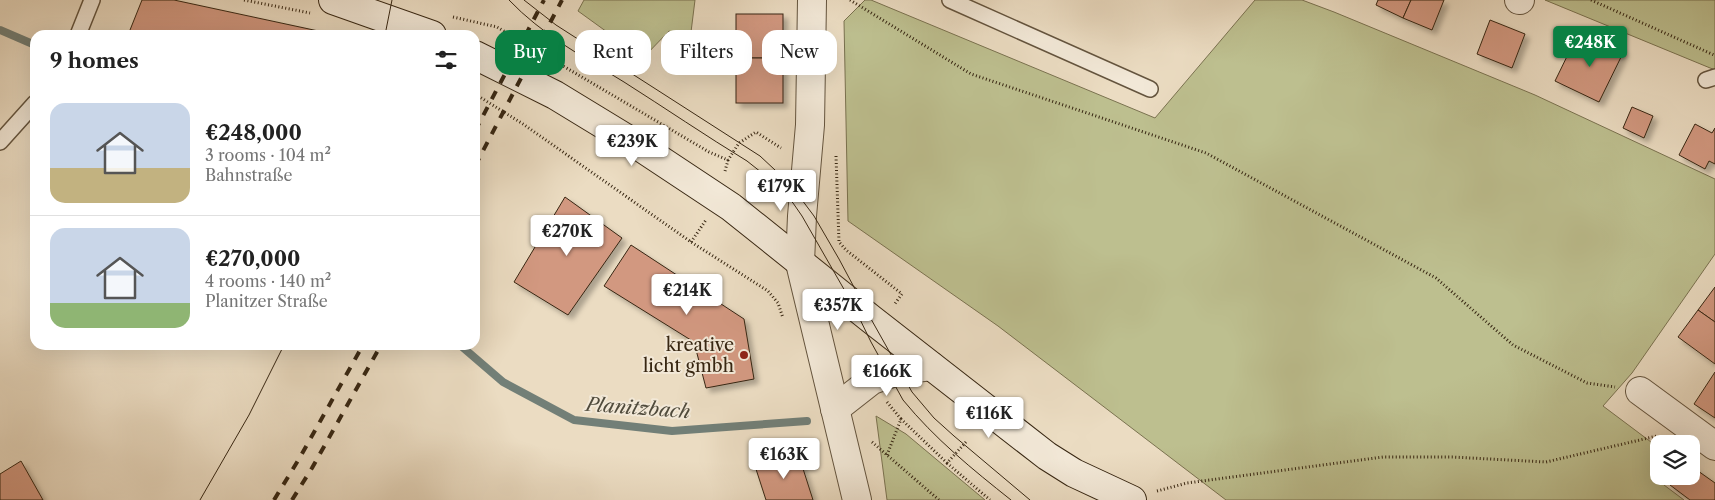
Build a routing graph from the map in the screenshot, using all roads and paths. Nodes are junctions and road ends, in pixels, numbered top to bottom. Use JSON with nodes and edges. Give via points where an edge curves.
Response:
{"nodes":[{"id":1,"x":92,"y":0,"type":"edge"},
{"id":2,"x":334,"y":0,"type":"edge"},
{"id":3,"x":812,"y":0,"type":"edge"},
{"id":4,"x":850,"y":0,"type":"edge"},
{"id":5,"x":950,"y":0,"type":"edge"},
{"id":6,"x":1591,"y":0,"type":"edge"},
{"id":7,"x":441,"y":26,"type":"edge"},
{"id":8,"x":80,"y":30,"type":"edge"},
{"id":9,"x":1715,"y":56,"type":"edge"},
{"id":10,"x":480,"y":58,"type":"edge"},
{"id":11,"x":1150,"y":89,"type":"dead end"},
{"id":12,"x":480,"y":97,"type":"edge"},
{"id":13,"x":30,"y":109,"type":"edge"},
{"id":14,"x":0,"y":142,"type":"edge"},
{"id":15,"x":836,"y":152,"type":"dead end"},
{"id":16,"x":807,"y":164,"type":"junction"},
{"id":17,"x":837,"y":181,"type":"junction"},
{"id":18,"x":800,"y":263,"type":"junction"},
{"id":19,"x":785,"y":321,"type":"dead end"},
{"id":20,"x":880,"y":326,"type":"junction"},
{"id":21,"x":931,"y":366,"type":"junction"},
{"id":22,"x":872,"y":380,"type":"junction"},
{"id":23,"x":1640,"y":391,"type":"joint"},
{"id":24,"x":835,"y":409,"type":"junction"},
{"id":25,"x":901,"y":420,"type":"junction"},
{"id":26,"x":1689,"y":426,"type":"junction"},
{"id":27,"x":868,"y":438,"type":"dead end"},
{"id":28,"x":966,"y":442,"type":"dead end"},
{"id":29,"x":1715,"y":446,"type":"edge"},
{"id":30,"x":887,"y":455,"type":"junction"},
{"id":31,"x":947,"y":464,"type":"junction"},
{"id":32,"x":1131,"y":499,"type":"edge"},
{"id":33,"x":857,"y":500,"type":"edge"},
{"id":34,"x":939,"y":500,"type":"edge"},
{"id":35,"x":990,"y":500,"type":"edge"}],
"edges":[{"from":1,"to":8,"type":"lane"},
{"from":2,"to":7,"type":"main road"},
{"from":3,"to":16,"type":"main road"},
{"from":4,"to":23,"type":"path","via":[[971,74],[1206,152],[1436,278],[1514,345],[1588,383]]},
{"from":5,"to":11,"type":"lane"},
{"from":6,"to":9,"type":"path"},
{"from":7,"to":16,"type":"path","via":[[497,27],[709,152],[728,160],[739,144],[756,132]]},
{"from":10,"to":18,"type":"main road","via":[[555,95],[642,148],[731,207]]},
{"from":12,"to":19,"type":"path","via":[[768,291],[778,303]]},
{"from":13,"to":14,"type":"lane"},
{"from":15,"to":17,"type":"path"},
{"from":16,"to":17,"type":"path"},
{"from":16,"to":18,"type":"main road"},
{"from":17,"to":20,"type":"path","via":[[839,242],[902,294]]},
{"from":18,"to":20,"type":"main road"},
{"from":18,"to":24,"type":"main road"},
{"from":20,"to":21,"type":"main road"},
{"from":21,"to":22,"type":"main road","via":[[900,370]]},
{"from":21,"to":32,"type":"main road","via":[[1048,456],[1074,473]]},
{"from":22,"to":24,"type":"main road"},
{"from":22,"to":25,"type":"path"},
{"from":23,"to":26,"type":"main road"},
{"from":24,"to":33,"type":"main road"},
{"from":25,"to":30,"type":"path"},
{"from":25,"to":31,"type":"path"},
{"from":26,"to":29,"type":"main road"},
{"from":26,"to":32,"type":"path","via":[[1642,441],[1546,462],[1383,457],[1188,483]]},
{"from":27,"to":30,"type":"path"},
{"from":28,"to":31,"type":"path"},
{"from":30,"to":34,"type":"path"},
{"from":31,"to":35,"type":"path"}]}
